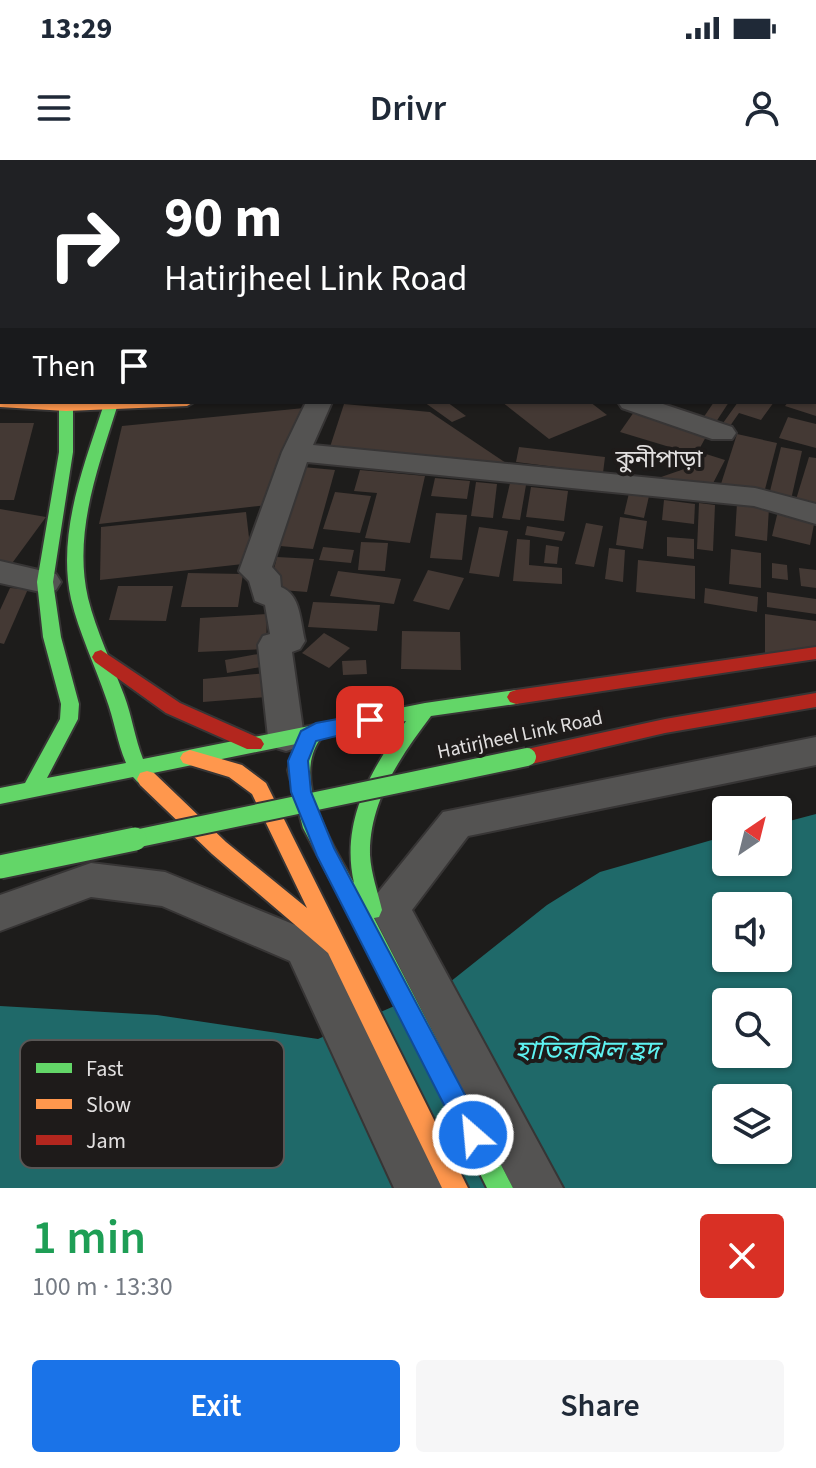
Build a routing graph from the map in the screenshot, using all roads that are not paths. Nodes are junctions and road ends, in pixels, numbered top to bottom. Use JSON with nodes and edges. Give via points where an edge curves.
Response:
{"nodes":[{"id":1,"x":4,"y":404,"type":"edge"},
{"id":2,"x":156,"y":404,"type":"edge"},
{"id":3,"x":318,"y":404,"type":"edge"},
{"id":4,"x":637,"y":404,"type":"edge"},
{"id":5,"x":66,"y":407,"type":"junction"},
{"id":6,"x":110,"y":407,"type":"junction"},
{"id":7,"x":722,"y":433,"type":"dead end"},
{"id":8,"x":66,"y":452,"type":"junction"},
{"id":9,"x":296,"y":452,"type":"junction"},
{"id":10,"x":816,"y":514,"type":"edge"},
{"id":11,"x":0,"y":572,"type":"edge"},
{"id":12,"x":45,"y":582,"type":"junction"},
{"id":13,"x":816,"y":653,"type":"edge"},
{"id":14,"x":101,"y":657,"type":"junction"},
{"id":15,"x":816,"y":700,"type":"edge"},
{"id":16,"x":425,"y":710,"type":"junction"},
{"id":17,"x":286,"y":737,"type":"junction"},
{"id":18,"x":816,"y":751,"type":"edge"},
{"id":19,"x":186,"y":757,"type":"junction"},
{"id":20,"x":135,"y":767,"type":"junction"},
{"id":21,"x":86,"y":777,"type":"junction"},
{"id":22,"x":32,"y":789,"type":"junction"},
{"id":23,"x":0,"y":796,"type":"edge"},
{"id":24,"x":173,"y":805,"type":"junction"},
{"id":25,"x":0,"y":867,"type":"edge"},
{"id":26,"x":0,"y":913,"type":"edge"},
{"id":27,"x":336,"y":946,"type":"junction"},
{"id":28,"x":380,"y":951,"type":"junction"},
{"id":29,"x":419,"y":1188,"type":"edge"},
{"id":30,"x":455,"y":1188,"type":"edge"},
{"id":31,"x":500,"y":1188,"type":"edge"},
{"id":32,"x":539,"y":1188,"type":"edge"}],
"edges":[{"from":1,"to":5,"type":"main road"},
{"from":1,"to":8,"type":"main road","via":[[47,427]]},
{"from":2,"to":6,"type":"main road"},
{"from":3,"to":9,"type":"street"},
{"from":4,"to":7,"type":"street"},
{"from":5,"to":6,"type":"main road"},
{"from":5,"to":8,"type":"main road"},
{"from":6,"to":14,"type":"main road","via":[[83,497],[75,561],[80,597]]},
{"from":8,"to":12,"type":"main road"},
{"from":9,"to":10,"type":"street","via":[[755,497]]},
{"from":9,"to":17,"type":"street","via":[[255,571],[264,576],[266,593],[280,599],[288,641],[275,645]]},
{"from":11,"to":12,"type":"street"},
{"from":12,"to":22,"type":"main road","via":[[52,637],[70,704],[64,733]]},
{"from":13,"to":16,"type":"main road","name":"Hatirjheel Link Road"},
{"from":14,"to":17,"type":"main road","via":[[152,699],[203,725]]},
{"from":14,"to":20,"type":"main road"},
{"from":15,"to":25,"type":"main road","name":"Hatirjheel Link Road","bridge":true,"via":[[665,726]]},
{"from":16,"to":17,"type":"main road","name":"Hatirjheel Link Road"},
{"from":16,"to":28,"type":"main road","via":[[398,741],[379,779],[359,852]]},
{"from":17,"to":19,"type":"main road","name":"Hatirjheel Link Road"},
{"from":17,"to":28,"type":"main road","via":[[308,737],[298,761],[301,792],[324,850]]},
{"from":18,"to":32,"type":"street","via":[[456,823],[390,908]]},
{"from":19,"to":20,"type":"main road","name":"Hatirjheel Link Road"},
{"from":19,"to":27,"type":"main road","via":[[235,771],[259,789]]},
{"from":20,"to":21,"type":"main road","name":"Hatirjheel Link Road"},
{"from":20,"to":24,"type":"main road"},
{"from":21,"to":22,"type":"main road","name":"Hatirjheel Link Road"},
{"from":21,"to":24,"type":"main road","via":[[116,782]]},
{"from":22,"to":23,"type":"main road","name":"Hatirjheel Link Road"},
{"from":24,"to":27,"type":"main road"},
{"from":26,"to":29,"type":"street","via":[[91,880],[165,889],[305,948]]},
{"from":27,"to":30,"type":"main road"},
{"from":28,"to":31,"type":"main road"}]}
